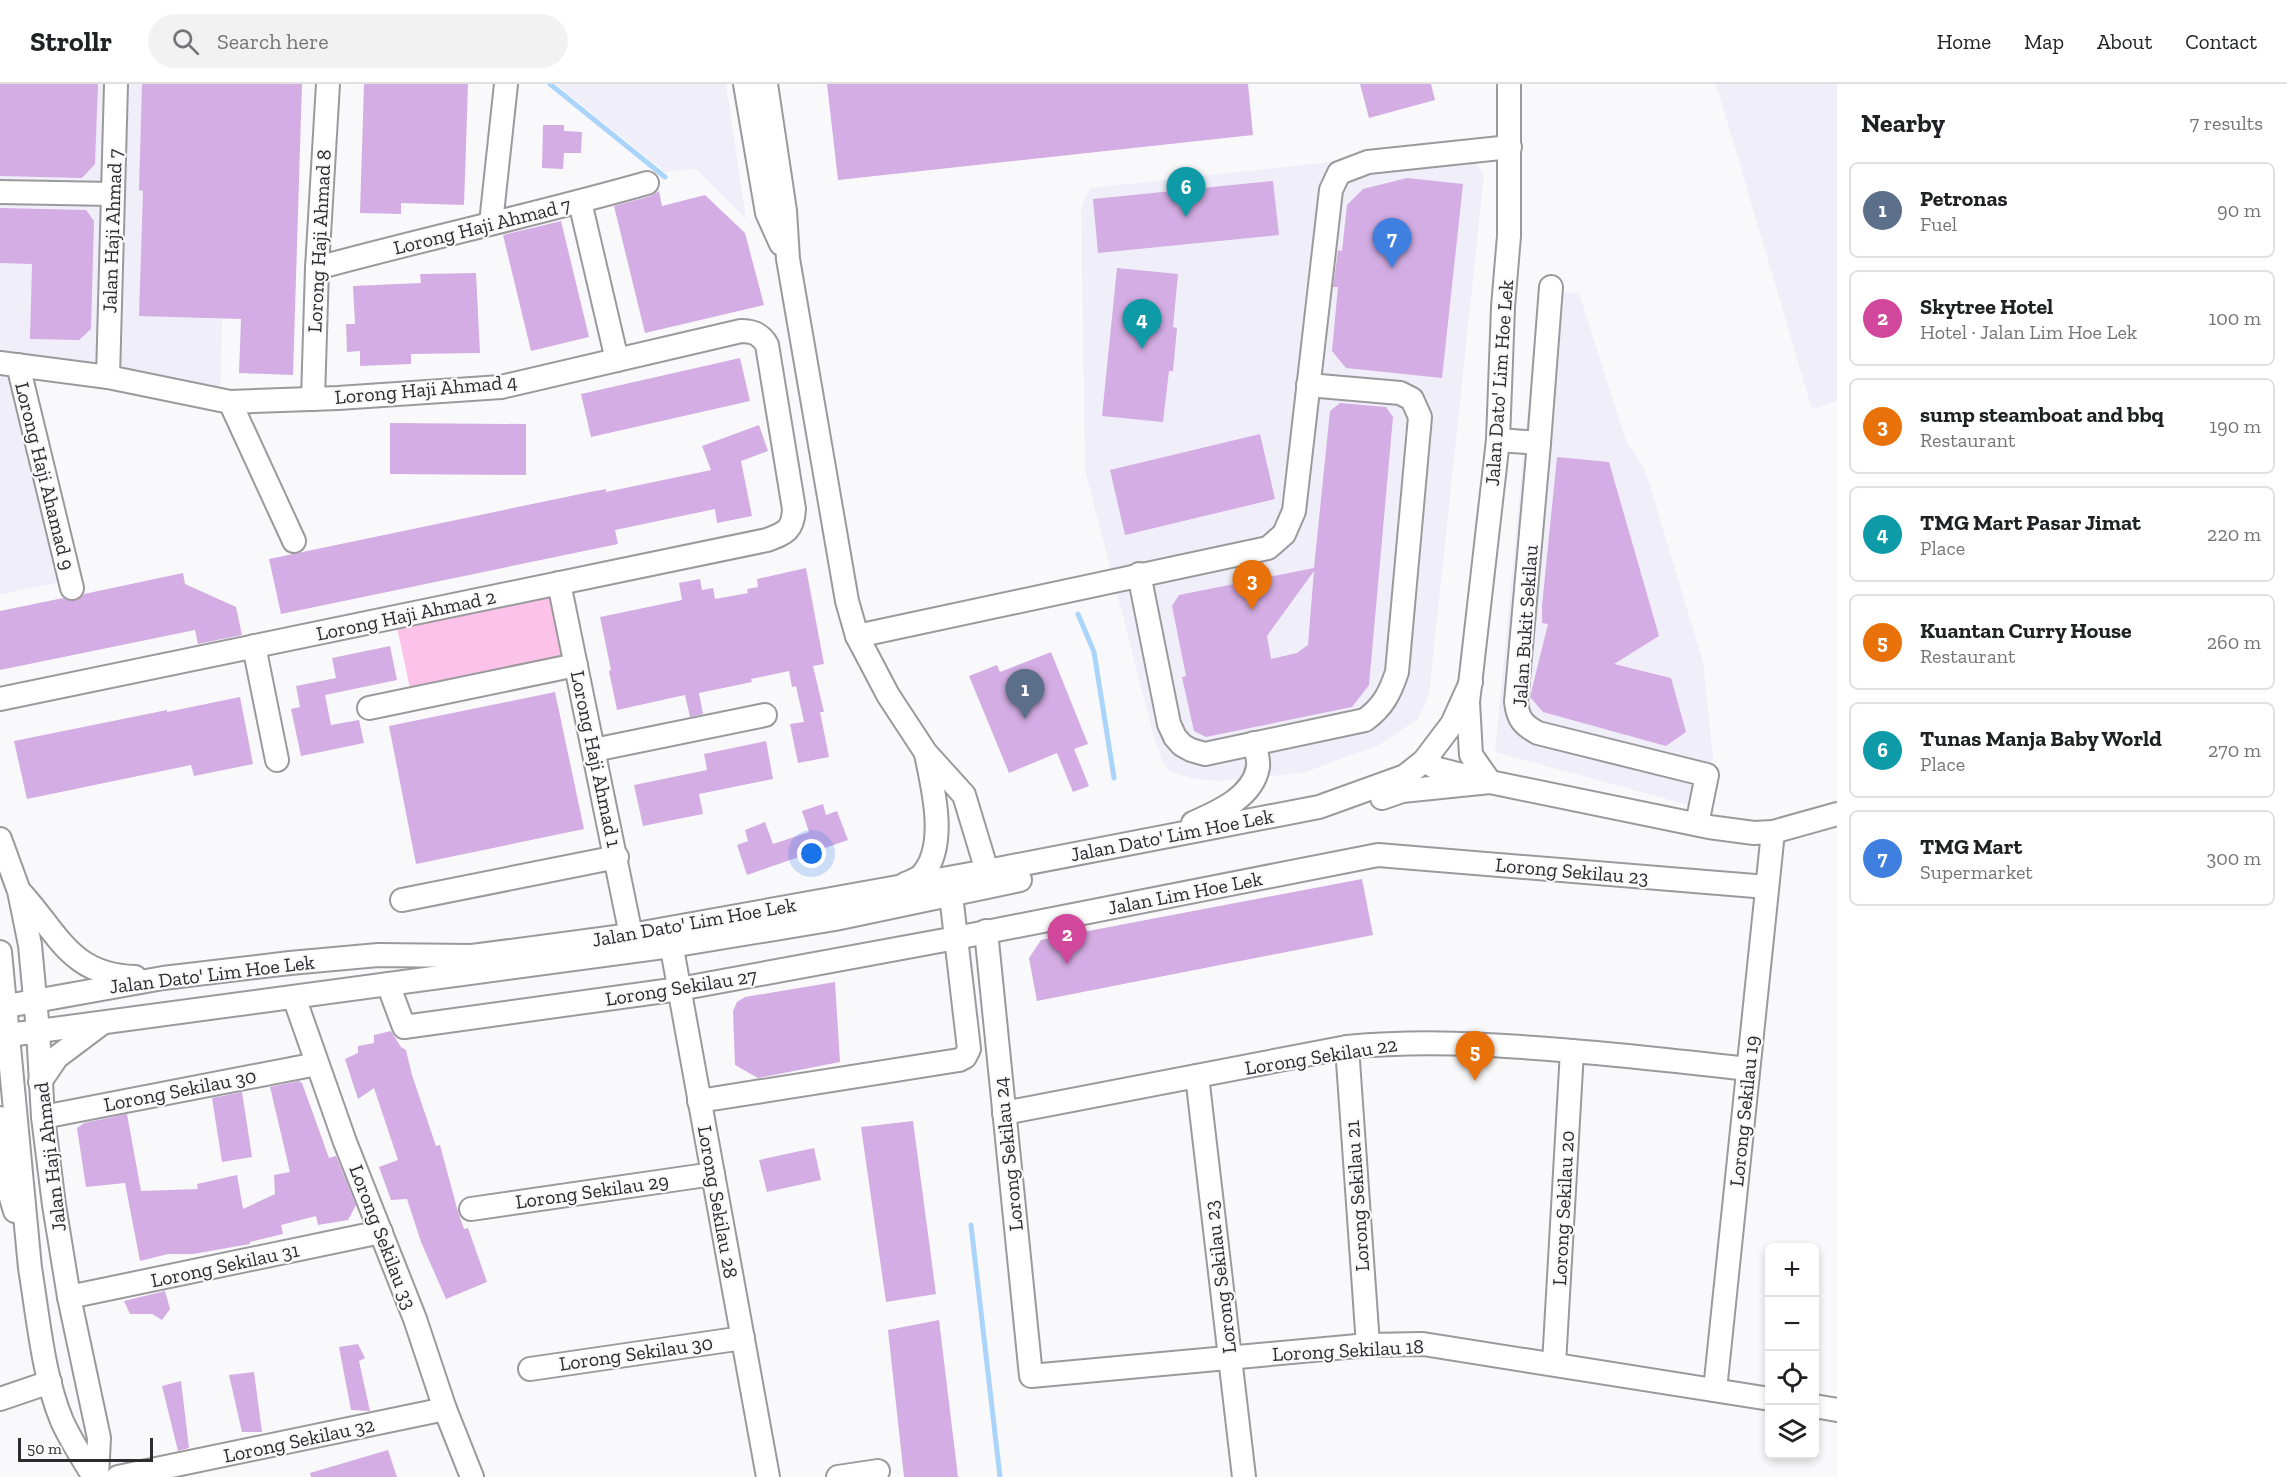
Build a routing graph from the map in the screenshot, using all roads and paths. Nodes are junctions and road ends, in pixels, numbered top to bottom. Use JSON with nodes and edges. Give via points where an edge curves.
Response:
{"nodes":[{"id":1,"x":116,"y":84,"type":"edge"},
{"id":2,"x":328,"y":84,"type":"edge"},
{"id":3,"x":506,"y":84,"type":"edge"},
{"id":4,"x":745,"y":84,"type":"edge"},
{"id":5,"x":766,"y":84,"type":"edge"},
{"id":6,"x":1509,"y":84,"type":"edge"},
{"id":7,"x":1510,"y":147,"type":"junction"},
{"id":8,"x":647,"y":183,"type":"dead end"},
{"id":9,"x":0,"y":192,"type":"edge"},
{"id":10,"x":113,"y":194,"type":"junction"},
{"id":11,"x":580,"y":202,"type":"junction"},
{"id":12,"x":492,"y":223,"type":"junction"},
{"id":13,"x":788,"y":259,"type":"junction"},
{"id":14,"x":317,"y":268,"type":"junction"},
{"id":15,"x":1551,"y":287,"type":"dead end"},
{"id":16,"x":617,"y":360,"type":"junction"},
{"id":17,"x":805,"y":362,"type":"junction"},
{"id":18,"x":9,"y":364,"type":"edge"},
{"id":19,"x":771,"y":369,"type":"junction"},
{"id":20,"x":108,"y":377,"type":"junction"},
{"id":21,"x":1308,"y":385,"type":"junction"},
{"id":22,"x":313,"y":399,"type":"junction"},
{"id":23,"x":230,"y":402,"type":"junction"},
{"id":24,"x":1498,"y":440,"type":"junction"},
{"id":25,"x":1539,"y":443,"type":"junction"},
{"id":26,"x":794,"y":509,"type":"joint"},
{"id":27,"x":294,"y":542,"type":"dead end"},
{"id":28,"x":1139,"y":574,"type":"junction"},
{"id":29,"x":559,"y":583,"type":"junction"},
{"id":30,"x":72,"y":588,"type":"dead end"},
{"id":31,"x":857,"y":636,"type":"junction"},
{"id":32,"x":254,"y":646,"type":"junction"},
{"id":33,"x":576,"y":665,"type":"junction"},
{"id":34,"x":1470,"y":692,"type":"junction"},
{"id":35,"x":0,"y":699,"type":"edge"},
{"id":36,"x":369,"y":708,"type":"dead end"},
{"id":37,"x":765,"y":715,"type":"dead end"},
{"id":38,"x":1254,"y":743,"type":"junction"},
{"id":39,"x":594,"y":750,"type":"junction"},
{"id":40,"x":926,"y":753,"type":"junction"},
{"id":41,"x":277,"y":760,"type":"dead end"},
{"id":42,"x":1431,"y":765,"type":"junction"},
{"id":43,"x":1490,"y":782,"type":"junction"},
{"id":44,"x":1374,"y":788,"type":"junction"},
{"id":45,"x":1402,"y":791,"type":"junction"},
{"id":46,"x":1837,"y":814,"type":"edge"},
{"id":47,"x":1697,"y":824,"type":"junction"},
{"id":48,"x":1773,"y":832,"type":"junction"},
{"id":49,"x":0,"y":838,"type":"edge"},
{"id":50,"x":1093,"y":851,"type":"junction"},
{"id":51,"x":1378,"y":855,"type":"joint"},
{"id":52,"x":617,"y":857,"type":"junction"},
{"id":53,"x":987,"y":871,"type":"junction"},
{"id":54,"x":902,"y":885,"type":"junction"},
{"id":55,"x":1767,"y":887,"type":"junction"},
{"id":56,"x":19,"y":891,"type":"junction"},
{"id":57,"x":951,"y":895,"type":"junction"},
{"id":58,"x":402,"y":900,"type":"dead end"},
{"id":59,"x":986,"y":931,"type":"junction"},
{"id":60,"x":631,"y":934,"type":"junction"},
{"id":61,"x":669,"y":937,"type":"junction"},
{"id":62,"x":956,"y":938,"type":"junction"},
{"id":63,"x":0,"y":952,"type":"edge"},
{"id":64,"x":163,"y":978,"type":"junction"},
{"id":65,"x":388,"y":984,"type":"junction"},
{"id":66,"x":679,"y":989,"type":"junction"},
{"id":67,"x":294,"y":997,"type":"junction"},
{"id":68,"x":35,"y":1000,"type":"junction"},
{"id":69,"x":7,"y":1006,"type":"junction"},
{"id":70,"x":105,"y":1021,"type":"junction"},
{"id":71,"x":38,"y":1031,"type":"junction"},
{"id":72,"x":9,"y":1035,"type":"junction"},
{"id":73,"x":1347,"y":1047,"type":"junction"},
{"id":74,"x":1572,"y":1051,"type":"junction"},
{"id":75,"x":317,"y":1064,"type":"junction"},
{"id":76,"x":1748,"y":1069,"type":"junction"},
{"id":77,"x":1197,"y":1076,"type":"junction"},
{"id":78,"x":40,"y":1082,"type":"junction"},
{"id":79,"x":699,"y":1101,"type":"junction"},
{"id":80,"x":1004,"y":1113,"type":"junction"},
{"id":81,"x":43,"y":1117,"type":"junction"},
{"id":82,"x":0,"y":1118,"type":"edge"},
{"id":83,"x":713,"y":1174,"type":"junction"},
{"id":84,"x":471,"y":1209,"type":"dead end"},
{"id":85,"x":381,"y":1232,"type":"junction"},
{"id":86,"x":30,"y":1268,"type":"junction"},
{"id":87,"x":69,"y":1297,"type":"junction"},
{"id":88,"x":743,"y":1338,"type":"junction"},
{"id":89,"x":1368,"y":1345,"type":"junction"},
{"id":90,"x":1230,"y":1358,"type":"junction"},
{"id":91,"x":1554,"y":1364,"type":"junction"},
{"id":92,"x":530,"y":1369,"type":"dead end"},
{"id":93,"x":1031,"y":1376,"type":"joint"},
{"id":94,"x":50,"y":1382,"type":"junction"},
{"id":95,"x":1715,"y":1390,"type":"junction"},
{"id":96,"x":1765,"y":1398,"type":"edge"},
{"id":97,"x":0,"y":1399,"type":"edge"},
{"id":98,"x":1819,"y":1407,"type":"edge"},
{"id":99,"x":445,"y":1409,"type":"junction"},
{"id":100,"x":1837,"y":1410,"type":"edge"},
{"id":101,"x":878,"y":1471,"type":"dead end"},
{"id":102,"x":96,"y":1477,"type":"edge"},
{"id":103,"x":118,"y":1477,"type":"edge"},
{"id":104,"x":472,"y":1477,"type":"edge"},
{"id":105,"x":768,"y":1477,"type":"edge"},
{"id":106,"x":838,"y":1477,"type":"edge"},
{"id":107,"x":1244,"y":1477,"type":"edge"}],
"edges":[{"from":1,"to":10,"type":"street","name":"Jalan Haji Ahmad 7"},
{"from":2,"to":14,"type":"street","name":"Lorong Haji Ahmad 8"},
{"from":3,"to":12,"type":"street"},
{"from":4,"to":13,"type":"street","via":[[767,213]]},
{"from":5,"to":13,"type":"street","via":[[785,211]]},
{"from":6,"to":7,"type":"street","name":"Jalan Dato' Lim Hoe Lek"},
{"from":7,"to":21,"type":"street","via":[[1368,162],[1339,173],[1330,190]]},
{"from":7,"to":24,"type":"street","name":"Jalan Dato' Lim Hoe Lek"},
{"from":8,"to":11,"type":"street","name":"Lorong Haji Ahmad 7"},
{"from":9,"to":10,"type":"street"},
{"from":10,"to":20,"type":"street","name":"Jalan Haji Ahmad 7"},
{"from":11,"to":12,"type":"street","name":"Lorong Haji Ahmad 7"},
{"from":11,"to":16,"type":"street"},
{"from":12,"to":14,"type":"street","name":"Lorong Haji Ahmad 7"},
{"from":13,"to":17,"type":"street"},
{"from":14,"to":22,"type":"street","name":"Lorong Haji Ahmad 8"},
{"from":15,"to":25,"type":"street","name":"Jalan Bukit Sekilau"},
{"from":16,"to":19,"type":"street","name":"Lorong Haji Ahmad 4","via":[[749,331],[757,333],[767,345]]},
{"from":16,"to":22,"type":"street","name":"Lorong Haji Ahmad 4","via":[[501,387]]},
{"from":17,"to":19,"type":"street"},
{"from":17,"to":31,"type":"street","via":[[847,601]]},
{"from":18,"to":20,"type":"street","name":"Lorong Haji Ahmad 4"},
{"from":18,"to":30,"type":"street","name":"Lorong Haji Ahamad 9"},
{"from":19,"to":26,"type":"street","name":"Lorong Haji Ahmad 4"},
{"from":20,"to":23,"type":"street","name":"Lorong Haji Ahmad 4"},
{"from":21,"to":28,"type":"street","via":[[1294,511],[1284,534],[1268,548]]},
{"from":21,"to":38,"type":"street","via":[[1400,393],[1417,406],[1420,426],[1397,672],[1389,695],[1365,720]]},
{"from":22,"to":23,"type":"street","name":"Lorong Haji Ahmad 4"},
{"from":23,"to":27,"type":"street"},
{"from":24,"to":25,"type":"street"},
{"from":24,"to":34,"type":"street","name":"Jalan Dato' Lim Hoe Lek"},
{"from":25,"to":47,"type":"street","name":"Jalan Bukit Sekilau","via":[[1516,702],[1520,720],[1538,733],[1707,775]]},
{"from":26,"to":29,"type":"street","name":"Lorong Haji Ahmad 2","via":[[790,528],[767,540]]},
{"from":28,"to":31,"type":"street"},
{"from":28,"to":38,"type":"street","via":[[1169,724],[1175,737],[1191,750],[1205,754]]},
{"from":29,"to":32,"type":"street","name":"Lorong Haji Ahmad 2"},
{"from":29,"to":33,"type":"street","name":"Lorong Haji Ahmad 1"},
{"from":31,"to":40,"type":"street","via":[[888,695]]},
{"from":32,"to":35,"type":"street","name":"Lorong Haji Ahmad 2"},
{"from":32,"to":41,"type":"street"},
{"from":33,"to":36,"type":"street"},
{"from":33,"to":39,"type":"street","name":"Lorong Haji Ahmad 1"},
{"from":34,"to":42,"type":"street","via":[[1449,754]]},
{"from":34,"to":43,"type":"street","via":[[1471,755]]},
{"from":34,"to":44,"type":"street","name":"Jalan Dato' Lim Hoe Lek","via":[[1413,757]]},
{"from":37,"to":39,"type":"street"},
{"from":38,"to":50,"type":"street","via":[[1259,765],[1253,783],[1236,800],[1192,823],[1133,836]]},
{"from":39,"to":52,"type":"street","name":"Lorong Haji Ahmad 1"},
{"from":40,"to":53,"type":"street","via":[[964,795]]},
{"from":40,"to":54,"type":"street","via":[[937,830],[932,856],[921,876]]},
{"from":42,"to":43,"type":"street"},
{"from":42,"to":44,"type":"street","name":"Jalan Dato' Lim Hoe Lek"},
{"from":42,"to":45,"type":"street"},
{"from":43,"to":45,"type":"street"},
{"from":43,"to":47,"type":"street"},
{"from":44,"to":50,"type":"street","name":"Jalan Dato' Lim Hoe Lek","via":[[1319,807]]},
{"from":45,"to":57,"type":"street","name":"Jalan Dato' Lim Hoe Lek","via":[[1340,813]]},
{"from":46,"to":48,"type":"street"},
{"from":47,"to":48,"type":"street"},
{"from":48,"to":55,"type":"street","name":"Lorong Sekilau 19"},
{"from":49,"to":56,"type":"street","name":"Jalan Haji Ahmad"},
{"from":50,"to":53,"type":"street","name":"Jalan Dato' Lim Hoe Lek"},
{"from":51,"to":55,"type":"street","name":"Lorong Sekilau 23"},
{"from":51,"to":59,"type":"street","name":"Jalan Lim Hoe Lek"},
{"from":52,"to":58,"type":"street"},
{"from":52,"to":60,"type":"street","name":"Lorong Haji Ahmad 1"},
{"from":53,"to":54,"type":"street","name":"Jalan Dato' Lim Hoe Lek"},
{"from":54,"to":61,"type":"street","name":"Jalan Dato' Lim Hoe Lek"},
{"from":55,"to":76,"type":"street","name":"Lorong Sekilau 19"},
{"from":56,"to":64,"type":"street","via":[[62,944],[86,964],[121,976]]},
{"from":56,"to":68,"type":"street","name":"Jalan Haji Ahmad","via":[[30,945]]},
{"from":57,"to":61,"type":"street","name":"Jalan Dato' Lim Hoe Lek","via":[[835,919]]},
{"from":57,"to":62,"type":"street"},
{"from":59,"to":62,"type":"street","name":"Jalan Lim Hoe Lek"},
{"from":59,"to":80,"type":"street","name":"Lorong Sekilau 24"},
{"from":60,"to":61,"type":"street","name":"Jalan Dato' Lim Hoe Lek"},
{"from":60,"to":64,"type":"street","name":"Jalan Dato' Lim Hoe Lek","via":[[472,956],[378,955]]},
{"from":61,"to":65,"type":"street","name":"Jalan Dato' Lim Hoe Lek"},
{"from":61,"to":66,"type":"street","name":"Lorong Sekilau 28"},
{"from":62,"to":66,"type":"street","name":"Lorong Sekilau 27"},
{"from":62,"to":79,"type":"street","via":[[969,1049],[966,1057]]},
{"from":63,"to":69,"type":"street","name":"Jalan Haji Ahmad"},
{"from":64,"to":68,"type":"street","name":"Jalan Dato' Lim Hoe Lek"},
{"from":65,"to":66,"type":"street","name":"Lorong Sekilau 27","via":[[404,1027]]},
{"from":65,"to":67,"type":"street","name":"Jalan Dato' Lim Hoe Lek"},
{"from":66,"to":79,"type":"street","name":"Lorong Sekilau 28"},
{"from":67,"to":70,"type":"street","name":"Jalan Dato' Lim Hoe Lek"},
{"from":67,"to":75,"type":"street","name":"Lorong Sekilau 33"},
{"from":68,"to":69,"type":"street","name":"Jalan Dato' Lim Hoe Lek"},
{"from":68,"to":71,"type":"street","name":"Jalan Haji Ahmad"},
{"from":69,"to":72,"type":"street","name":"Jalan Haji Ahmad"},
{"from":70,"to":71,"type":"street","name":"Jalan Dato' Lim Hoe Lek"},
{"from":70,"to":78,"type":"street","via":[[57,1057]]},
{"from":71,"to":72,"type":"street","name":"Jalan Dato' Lim Hoe Lek"},
{"from":71,"to":78,"type":"street","name":"Jalan Haji Ahmad"},
{"from":72,"to":86,"type":"street","name":"Jalan Haji Ahmad"},
{"from":73,"to":74,"type":"street","name":"Lorong Sekilau 22","via":[[1468,1042]]},
{"from":73,"to":77,"type":"street","name":"Lorong Sekilau 22"},
{"from":73,"to":89,"type":"street","name":"Lorong Sekilau 21"},
{"from":74,"to":76,"type":"street","name":"Lorong Sekilau 22"},
{"from":74,"to":91,"type":"street","name":"Lorong Sekilau 20"},
{"from":75,"to":81,"type":"street","name":"Lorong Sekilau 30"},
{"from":75,"to":85,"type":"street","name":"Lorong Sekilau 33"},
{"from":76,"to":95,"type":"street","name":"Lorong Sekilau 19"},
{"from":77,"to":80,"type":"street","name":"Lorong Sekilau 22"},
{"from":77,"to":90,"type":"street","name":"Lorong Sekilau 23"},
{"from":78,"to":81,"type":"street","name":"Jalan Haji Ahmad"},
{"from":79,"to":83,"type":"street","name":"Lorong Sekilau 28"},
{"from":80,"to":93,"type":"street","name":"Lorong Sekilau 24"},
{"from":81,"to":87,"type":"street","name":"Jalan Haji Ahmad"},
{"from":82,"to":86,"type":"street","name":"Jalan Haji Ahmad","via":[[6,1181]]},
{"from":83,"to":84,"type":"street","name":"Lorong Sekilau 29"},
{"from":83,"to":88,"type":"street","name":"Lorong Sekilau 28"},
{"from":85,"to":87,"type":"street","name":"Lorong Sekilau 31"},
{"from":85,"to":99,"type":"street","name":"Lorong Sekilau 33"},
{"from":86,"to":94,"type":"street","name":"Jalan Haji Ahmad"},
{"from":87,"to":102,"type":"street","name":"Jalan Haji Ahmad","via":[[99,1438]]},
{"from":88,"to":92,"type":"street","name":"Lorong Sekilau 30"},
{"from":88,"to":105,"type":"street","name":"Lorong Sekilau 28"},
{"from":89,"to":90,"type":"street","name":"Lorong Sekilau 18"},
{"from":89,"to":91,"type":"street","name":"Lorong Sekilau 18","via":[[1423,1344]]},
{"from":90,"to":93,"type":"street","name":"Lorong Sekilau 18"},
{"from":90,"to":107,"type":"street","name":"Lorong Sekilau 23"},
{"from":91,"to":95,"type":"street","name":"Lorong Sekilau 18"},
{"from":94,"to":97,"type":"street"},
{"from":94,"to":102,"type":"street","name":"Jalan Haji Ahmad","via":[[62,1420]]},
{"from":95,"to":96,"type":"street","name":"Lorong Sekilau 18"},
{"from":98,"to":100,"type":"street"},
{"from":99,"to":103,"type":"street","name":"Lorong Sekilau 32"},
{"from":99,"to":104,"type":"street","name":"Lorong Sekilau 33"},
{"from":101,"to":106,"type":"street"}]}
